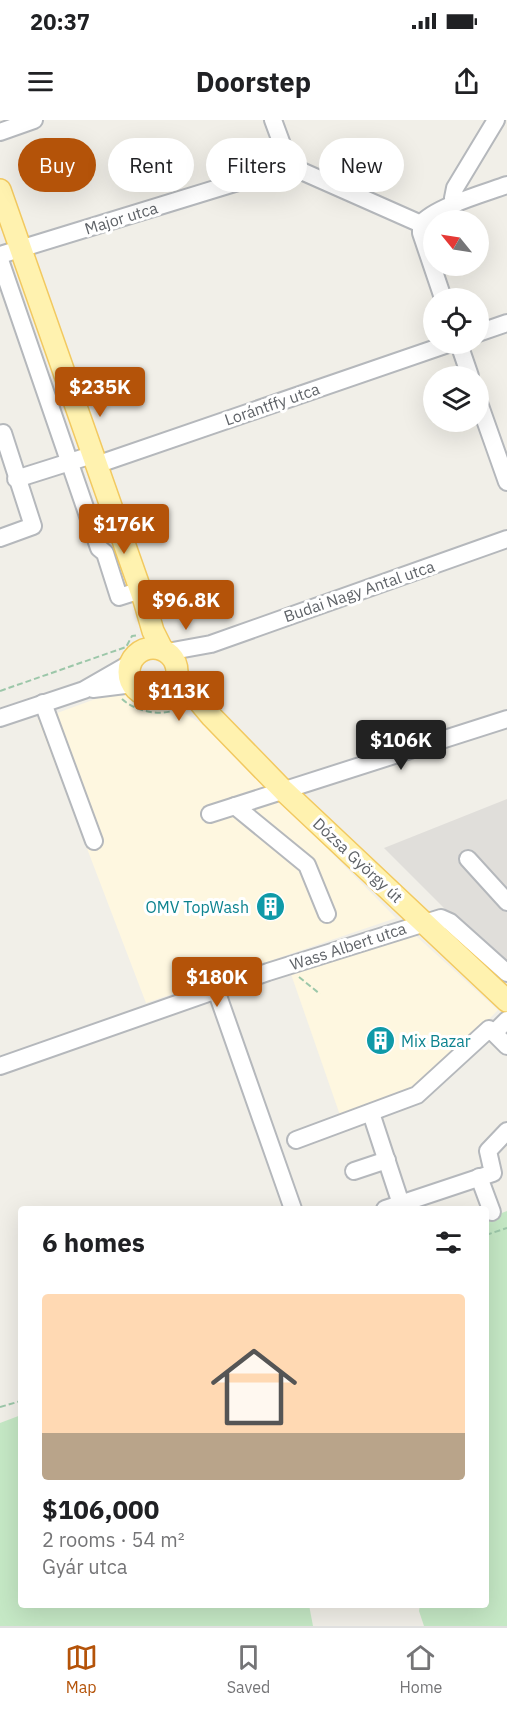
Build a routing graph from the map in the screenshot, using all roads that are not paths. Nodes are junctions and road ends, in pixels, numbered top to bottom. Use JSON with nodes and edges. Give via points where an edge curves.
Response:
{"nodes":[{"id":1,"x":34,"y":120,"type":"edge"},
{"id":2,"x":273,"y":120,"type":"edge"},
{"id":3,"x":496,"y":120,"type":"edge"},
{"id":4,"x":0,"y":132,"type":"edge"},
{"id":5,"x":280,"y":138,"type":"edge"},
{"id":6,"x":307,"y":174,"type":"edge"},
{"id":7,"x":507,"y":185,"type":"edge"},
{"id":8,"x":0,"y":190,"type":"edge"},
{"id":9,"x":206,"y":192,"type":"edge"},
{"id":10,"x":455,"y":204,"type":"junction"},
{"id":11,"x":421,"y":224,"type":"junction"},
{"id":12,"x":21,"y":249,"type":"junction"},
{"id":13,"x":0,"y":255,"type":"edge"},
{"id":14,"x":0,"y":260,"type":"edge"},
{"id":15,"x":440,"y":288,"type":"edge"},
{"id":16,"x":507,"y":323,"type":"edge"},
{"id":17,"x":489,"y":329,"type":"edge"},
{"id":18,"x":423,"y":352,"type":"edge"},
{"id":19,"x":489,"y":431,"type":"edge"},
{"id":20,"x":0,"y":434,"type":"edge"},
{"id":21,"x":94,"y":460,"type":"junction"},
{"id":22,"x":69,"y":462,"type":"junction"},
{"id":23,"x":16,"y":479,"type":"junction"},
{"id":24,"x":507,"y":482,"type":"edge"},
{"id":25,"x":0,"y":538,"type":"edge"},
{"id":26,"x":507,"y":539,"type":"edge"},
{"id":27,"x":142,"y":595,"type":"junction"},
{"id":28,"x":163,"y":667,"type":"junction"},
{"id":29,"x":125,"y":686,"type":"junction"},
{"id":30,"x":84,"y":690,"type":"junction"},
{"id":31,"x":43,"y":703,"type":"junction"},
{"id":32,"x":0,"y":718,"type":"edge"},
{"id":33,"x":507,"y":719,"type":"edge"},
{"id":34,"x":284,"y":791,"type":"junction"},
{"id":35,"x":235,"y":806,"type":"junction"},
{"id":36,"x":210,"y":814,"type":"dead end"},
{"id":37,"x":94,"y":841,"type":"dead end"},
{"id":38,"x":468,"y":859,"type":"dead end"},
{"id":39,"x":507,"y":902,"type":"edge"},
{"id":40,"x":327,"y":914,"type":"dead end"},
{"id":41,"x":424,"y":921,"type":"junction"},
{"id":42,"x":507,"y":973,"type":"edge"},
{"id":43,"x":216,"y":990,"type":"junction"},
{"id":44,"x":507,"y":1001,"type":"edge"},
{"id":45,"x":507,"y":1020,"type":"edge"},
{"id":46,"x":494,"y":1033,"type":"junction"},
{"id":47,"x":507,"y":1046,"type":"edge"},
{"id":48,"x":0,"y":1066,"type":"edge"},
{"id":49,"x":371,"y":1113,"type":"junction"},
{"id":50,"x":507,"y":1131,"type":"edge"},
{"id":51,"x":296,"y":1140,"type":"dead end"},
{"id":52,"x":387,"y":1160,"type":"junction"},
{"id":53,"x":354,"y":1171,"type":"dead end"},
{"id":54,"x":480,"y":1178,"type":"junction"},
{"id":55,"x":292,"y":1206,"type":"edge"},
{"id":56,"x":394,"y":1206,"type":"edge"},
{"id":57,"x":397,"y":1206,"type":"edge"},
{"id":58,"x":495,"y":1211,"type":"edge"}],
"edges":[{"from":1,"to":4,"type":"street"},
{"from":2,"to":5,"type":"street"},
{"from":3,"to":10,"type":"street","via":[[455,188]]},
{"from":6,"to":11,"type":"street"},
{"from":7,"to":10,"type":"street"},
{"from":8,"to":12,"type":"main road"},
{"from":9,"to":12,"type":"street","name":"Major utca"},
{"from":10,"to":11,"type":"street"},
{"from":11,"to":15,"type":"street"},
{"from":12,"to":13,"type":"street","name":"Major utca"},
{"from":12,"to":21,"type":"main road"},
{"from":14,"to":22,"type":"street"},
{"from":16,"to":17,"type":"street"},
{"from":18,"to":21,"type":"street","name":"Lorántffy utca"},
{"from":19,"to":24,"type":"street"},
{"from":20,"to":23,"type":"street","via":[[3,433]]},
{"from":21,"to":22,"type":"street","name":"Lorántffy utca"},
{"from":21,"to":27,"type":"main road"},
{"from":22,"to":23,"type":"street","name":"Lorántffy utca"},
{"from":22,"to":27,"type":"street","via":[[119,597]]},
{"from":23,"to":25,"type":"street","via":[[33,526]]},
{"from":26,"to":28,"type":"street","name":"Budai Nagy Antal utca","via":[[211,644],[186,660]]},
{"from":27,"to":28,"type":"main road"},
{"from":28,"to":29,"type":"main road","via":[[129,670]]},
{"from":28,"to":29,"type":"main road","via":[[151,696]]},
{"from":28,"to":30,"type":"street","name":"Budai Nagy Antal utca"},
{"from":28,"to":34,"type":"main road","name":"Dózsa György út"},
{"from":29,"to":30,"type":"street"},
{"from":30,"to":31,"type":"street"},
{"from":31,"to":32,"type":"street"},
{"from":31,"to":37,"type":"street"},
{"from":33,"to":34,"type":"street"},
{"from":34,"to":35,"type":"street"},
{"from":34,"to":41,"type":"main road","name":"Dózsa György út"},
{"from":35,"to":36,"type":"street"},
{"from":35,"to":40,"type":"street","via":[[307,865]]},
{"from":38,"to":39,"type":"street"},
{"from":41,"to":42,"type":"street","via":[[445,919]]},
{"from":41,"to":43,"type":"street","name":"Wass Albert utca"},
{"from":41,"to":44,"type":"main road","name":"Dózsa György út"},
{"from":43,"to":48,"type":"street","name":"Wass Albert utca"},
{"from":43,"to":55,"type":"street"},
{"from":45,"to":46,"type":"street"},
{"from":46,"to":47,"type":"street"},
{"from":46,"to":49,"type":"street","via":[[489,1029],[417,1095]]},
{"from":49,"to":51,"type":"street"},
{"from":49,"to":52,"type":"street"},
{"from":50,"to":54,"type":"street","via":[[488,1151],[494,1173]]},
{"from":52,"to":53,"type":"street"},
{"from":52,"to":56,"type":"street"},
{"from":54,"to":57,"type":"street"},
{"from":54,"to":58,"type":"street"}]}
